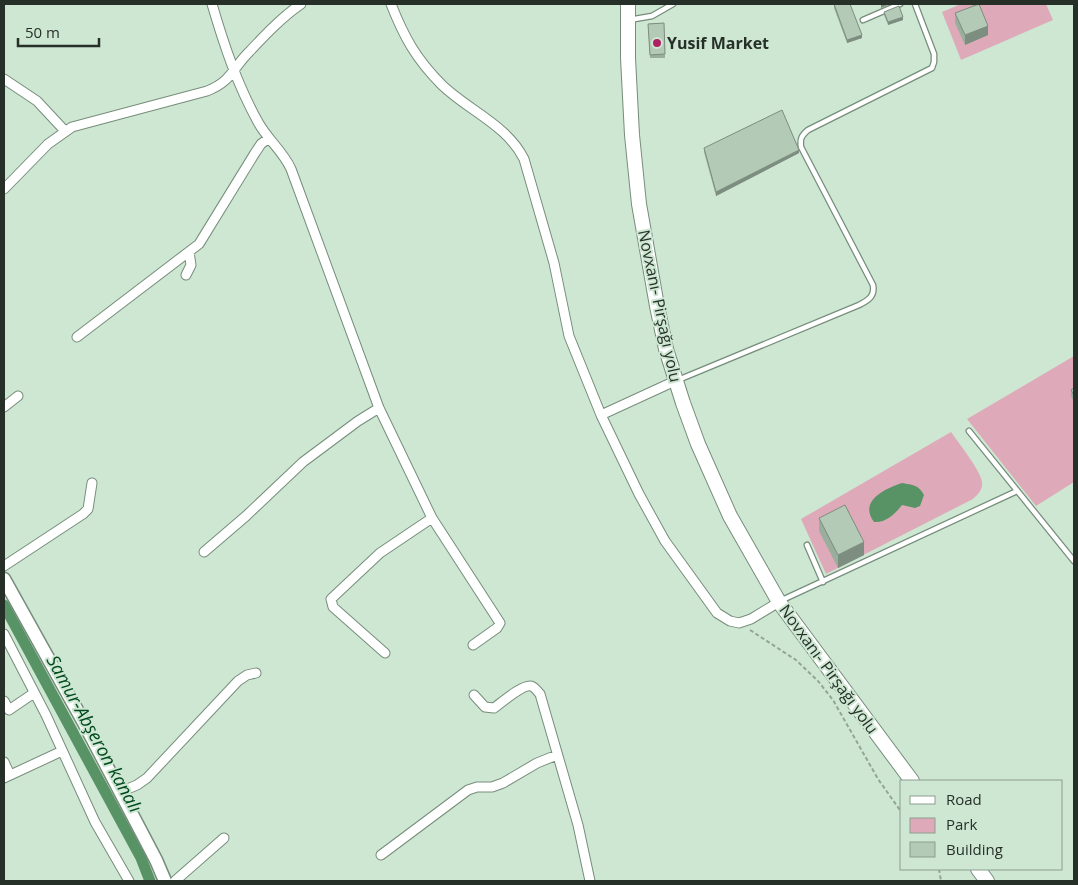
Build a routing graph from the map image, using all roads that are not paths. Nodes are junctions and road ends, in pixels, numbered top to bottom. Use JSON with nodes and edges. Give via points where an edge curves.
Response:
{"nodes":[{"id":1,"x":212,"y":4,"type":"edge"},
{"id":2,"x":301,"y":4,"type":"edge"},
{"id":3,"x":391,"y":4,"type":"edge"},
{"id":4,"x":628,"y":4,"type":"edge"},
{"id":5,"x":673,"y":4,"type":"edge"},
{"id":6,"x":900,"y":4,"type":"edge"},
{"id":7,"x":915,"y":4,"type":"edge"},
{"id":8,"x":628,"y":20,"type":"junction"},
{"id":9,"x":863,"y":20,"type":"dead end"},
{"id":10,"x":234,"y":72,"type":"junction"},
{"id":11,"x":4,"y":79,"type":"edge"},
{"id":12,"x":65,"y":131,"type":"junction"},
{"id":13,"x":269,"y":138,"type":"junction"},
{"id":14,"x":4,"y":189,"type":"edge"},
{"id":15,"x":189,"y":252,"type":"junction"},
{"id":16,"x":186,"y":275,"type":"dead end"},
{"id":17,"x":77,"y":337,"type":"dead end"},
{"id":18,"x":675,"y":381,"type":"junction"},
{"id":19,"x":18,"y":396,"type":"dead end"},
{"id":20,"x":4,"y":407,"type":"edge"},
{"id":21,"x":380,"y":408,"type":"junction"},
{"id":22,"x":601,"y":415,"type":"junction"},
{"id":23,"x":969,"y":431,"type":"dead end"},
{"id":24,"x":92,"y":483,"type":"dead end"},
{"id":25,"x":1017,"y":491,"type":"junction"},
{"id":26,"x":432,"y":518,"type":"junction"},
{"id":27,"x":807,"y":545,"type":"dead end"},
{"id":28,"x":204,"y":552,"type":"dead end"},
{"id":29,"x":1074,"y":561,"type":"edge"},
{"id":30,"x":4,"y":566,"type":"edge"},
{"id":31,"x":4,"y":579,"type":"edge"},
{"id":32,"x":823,"y":582,"type":"junction"},
{"id":33,"x":779,"y":602,"type":"junction"},
{"id":34,"x":4,"y":634,"type":"edge"},
{"id":35,"x":472,"y":645,"type":"dead end"},
{"id":36,"x":385,"y":653,"type":"dead end"},
{"id":37,"x":256,"y":673,"type":"dead end"},
{"id":38,"x":34,"y":693,"type":"junction"},
{"id":39,"x":474,"y":695,"type":"dead end"},
{"id":40,"x":4,"y":701,"type":"edge"},
{"id":41,"x":6,"y":713,"type":"edge"},
{"id":42,"x":62,"y":751,"type":"junction"},
{"id":43,"x":557,"y":755,"type":"junction"},
{"id":44,"x":4,"y":762,"type":"edge"},
{"id":45,"x":7,"y":776,"type":"edge"},
{"id":46,"x":911,"y":780,"type":"edge"},
{"id":47,"x":120,"y":792,"type":"junction"},
{"id":48,"x":224,"y":838,"type":"dead end"},
{"id":49,"x":381,"y":855,"type":"dead end"},
{"id":50,"x":979,"y":870,"type":"edge"},
{"id":51,"x":129,"y":881,"type":"edge"},
{"id":52,"x":165,"y":881,"type":"edge"},
{"id":53,"x":175,"y":881,"type":"edge"},
{"id":54,"x":590,"y":881,"type":"edge"},
{"id":55,"x":987,"y":881,"type":"edge"}],
"edges":[{"from":1,"to":10,"type":"street"},
{"from":2,"to":10,"type":"street","via":[[250,51]]},
{"from":3,"to":22,"type":"street","via":[[403,35],[443,86],[507,134],[518,147],[554,263],[569,336]]},
{"from":4,"to":8,"type":"main road","name":"Novxanı- Pirşağı yolu"},
{"from":5,"to":8,"type":"lane","via":[[644,19]]},
{"from":6,"to":9,"type":"lane"},
{"from":7,"to":18,"type":"lane","via":[[934,54],[932,68],[808,130],[800,140],[873,285],[871,297],[860,305]]},
{"from":8,"to":18,"type":"main road","name":"Novxanı- Pirşağı yolu","via":[[637,186],[657,306]]},
{"from":10,"to":12,"type":"street","via":[[224,83],[207,91]]},
{"from":10,"to":13,"type":"street","via":[[258,123]]},
{"from":11,"to":12,"type":"street","via":[[37,101]]},
{"from":12,"to":14,"type":"street"},
{"from":13,"to":15,"type":"street","via":[[255,153],[199,244]]},
{"from":13,"to":21,"type":"street","via":[[292,169]]},
{"from":15,"to":16,"type":"street","via":[[191,265]]},
{"from":15,"to":17,"type":"street"},
{"from":18,"to":22,"type":"street"},
{"from":18,"to":33,"type":"main road","name":"Novxanı- Pirşağı yolu","via":[[730,516]]},
{"from":19,"to":20,"type":"street"},
{"from":21,"to":26,"type":"street"},
{"from":21,"to":28,"type":"street","via":[[303,462]]},
{"from":22,"to":33,"type":"street","via":[[665,541],[717,612],[739,623]]},
{"from":23,"to":25,"type":"lane"},
{"from":24,"to":30,"type":"street","via":[[88,509],[83,514]]},
{"from":25,"to":29,"type":"lane"},
{"from":25,"to":32,"type":"lane"},
{"from":26,"to":35,"type":"street","via":[[500,623],[498,628]]},
{"from":26,"to":36,"type":"street","via":[[380,553],[332,599],[333,607]]},
{"from":27,"to":32,"type":"lane"},
{"from":31,"to":47,"type":"street"},
{"from":32,"to":33,"type":"lane"},
{"from":33,"to":46,"type":"main road","name":"Novxanı- Pirşağı yolu"},
{"from":34,"to":38,"type":"street"},
{"from":37,"to":47,"type":"street","via":[[238,681],[147,778]]},
{"from":38,"to":41,"type":"street"},
{"from":38,"to":42,"type":"street"},
{"from":39,"to":43,"type":"street","via":[[485,707],[494,708],[521,688],[534,687],[540,694]]},
{"from":40,"to":41,"type":"street"},
{"from":42,"to":45,"type":"street"},
{"from":42,"to":51,"type":"street","via":[[94,822]]},
{"from":43,"to":49,"type":"street","via":[[503,783],[468,790]]},
{"from":43,"to":54,"type":"street","via":[[578,825]]},
{"from":44,"to":45,"type":"street"},
{"from":47,"to":52,"type":"street"},
{"from":48,"to":53,"type":"street"},
{"from":50,"to":55,"type":"main road"}]}
